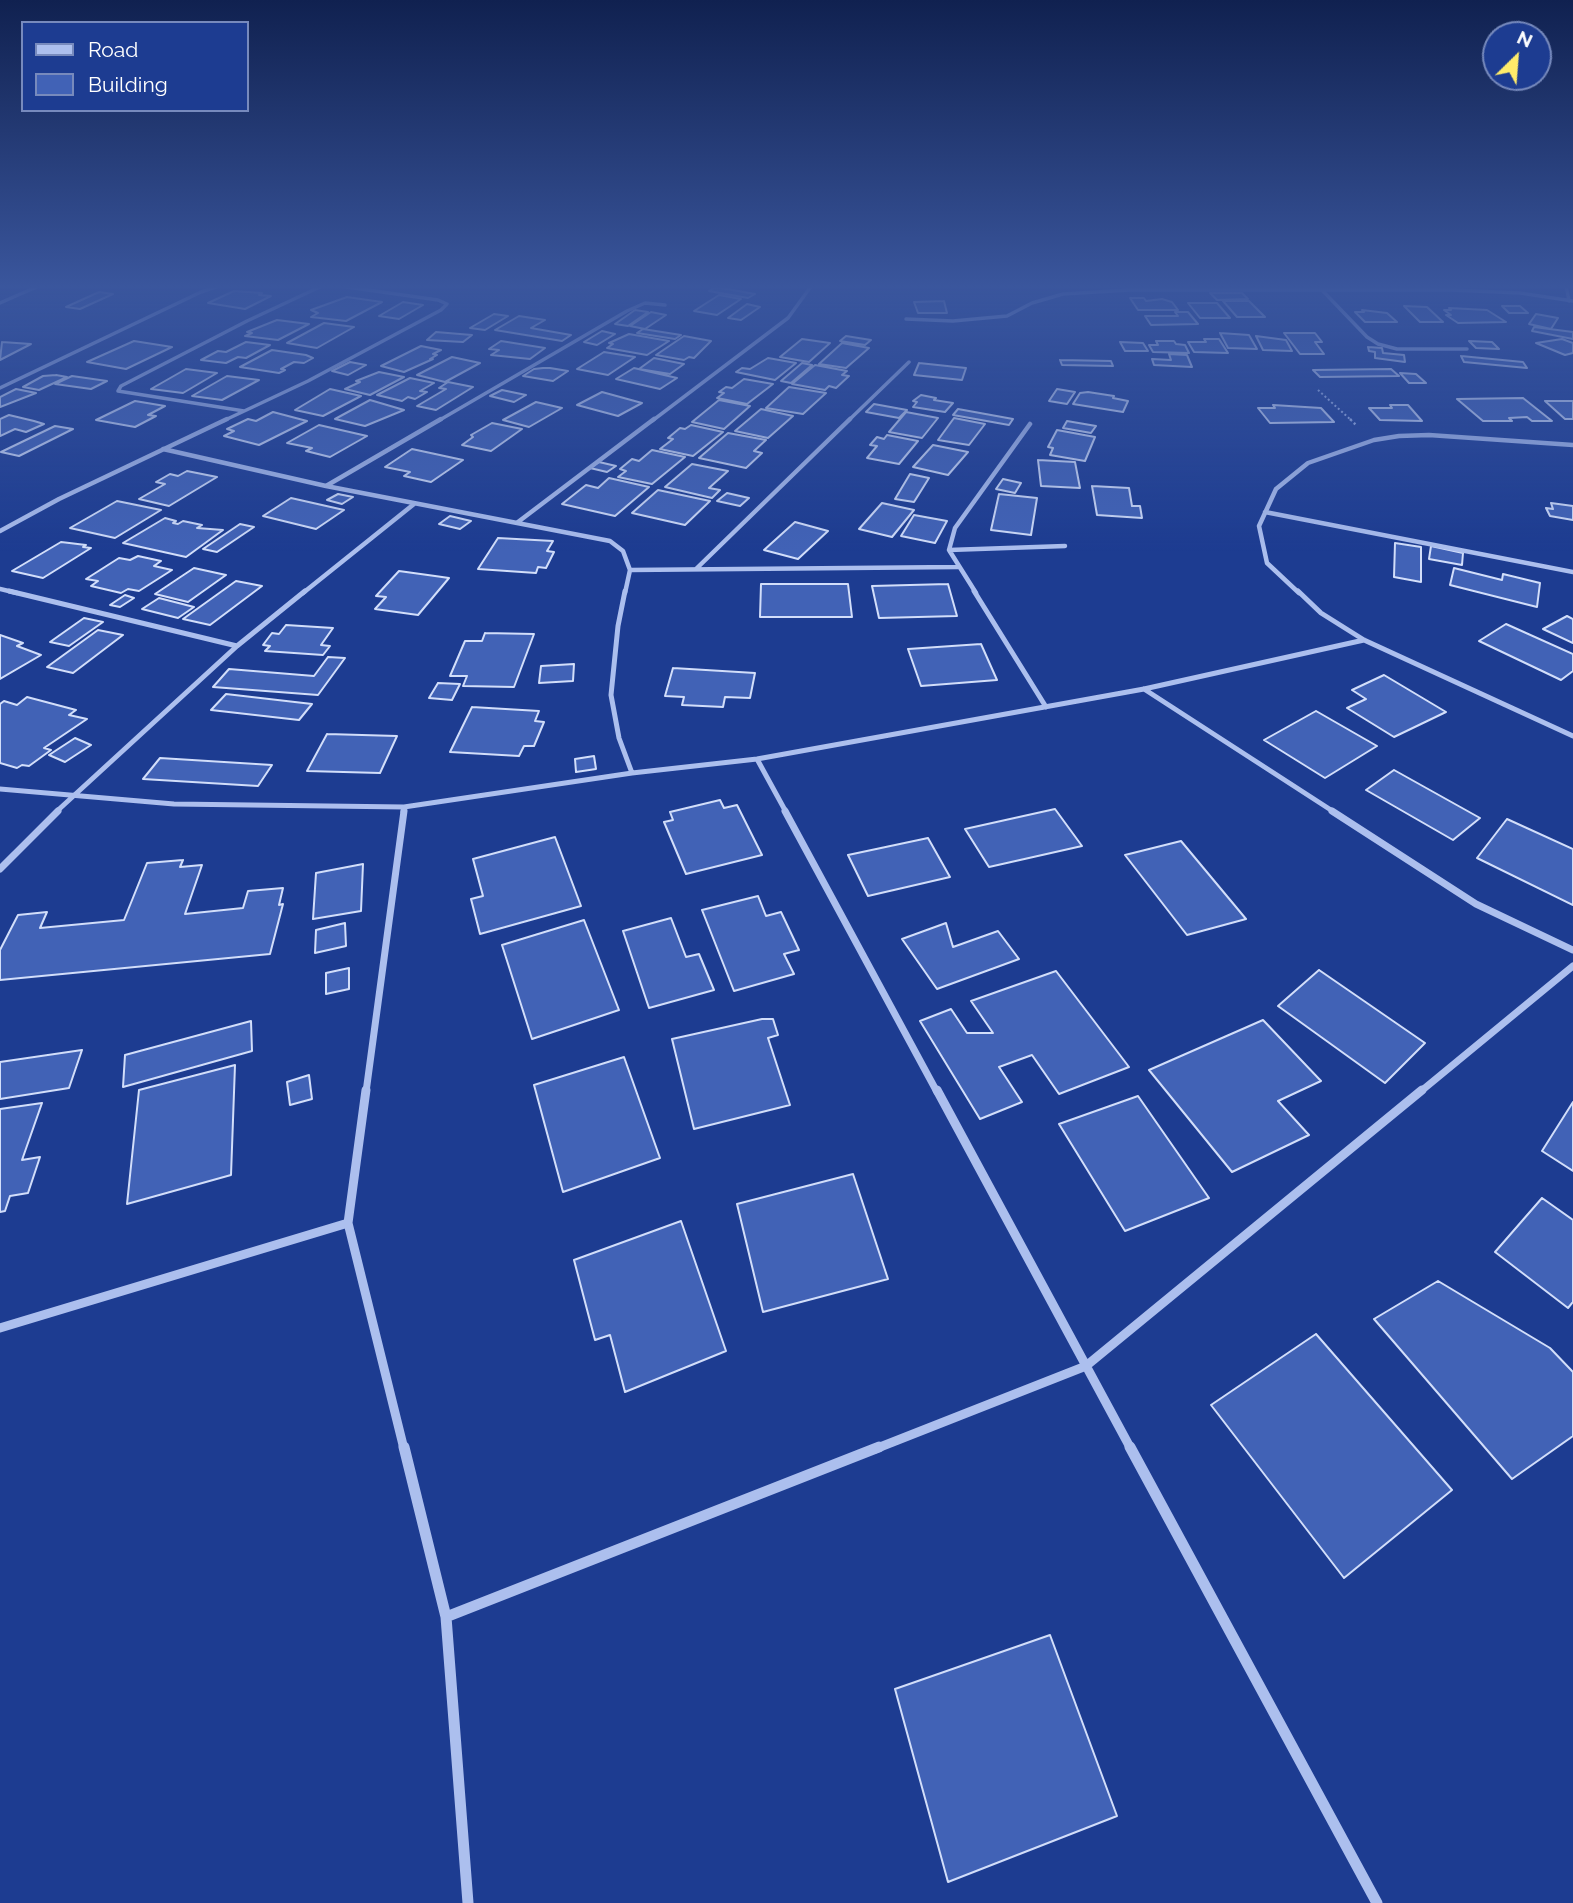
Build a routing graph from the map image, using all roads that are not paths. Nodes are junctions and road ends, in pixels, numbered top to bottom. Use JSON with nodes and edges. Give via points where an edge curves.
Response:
{"nodes":[{"id":1,"x":30,"y":374,"type":"edge"},
{"id":2,"x":145,"y":374,"type":"edge"},
{"id":3,"x":321,"y":374,"type":"edge"},
{"id":4,"x":518,"y":374,"type":"edge"},
{"id":5,"x":714,"y":374,"type":"edge"},
{"id":6,"x":897,"y":374,"type":"edge"},
{"id":7,"x":0,"y":388,"type":"edge"},
{"id":8,"x":244,"y":411,"type":"junction"},
{"id":9,"x":1030,"y":424,"type":"dead end"},
{"id":10,"x":1573,"y":445,"type":"edge"},
{"id":11,"x":163,"y":449,"type":"junction"},
{"id":12,"x":326,"y":486,"type":"junction"},
{"id":13,"x":414,"y":504,"type":"junction"},
{"id":14,"x":1265,"y":512,"type":"junction"},
{"id":15,"x":518,"y":522,"type":"junction"},
{"id":16,"x":0,"y":531,"type":"edge"},
{"id":17,"x":1065,"y":546,"type":"dead end"},
{"id":18,"x":949,"y":550,"type":"junction"},
{"id":19,"x":958,"y":567,"type":"junction"},
{"id":20,"x":696,"y":569,"type":"junction"},
{"id":21,"x":630,"y":570,"type":"junction"},
{"id":22,"x":1573,"y":572,"type":"edge"},
{"id":23,"x":0,"y":589,"type":"edge"},
{"id":24,"x":1364,"y":640,"type":"junction"},
{"id":25,"x":237,"y":646,"type":"junction"},
{"id":26,"x":1144,"y":689,"type":"junction"},
{"id":27,"x":1046,"y":708,"type":"junction"},
{"id":28,"x":1573,"y":736,"type":"edge"},
{"id":29,"x":757,"y":759,"type":"junction"},
{"id":30,"x":632,"y":773,"type":"junction"},
{"id":31,"x":0,"y":789,"type":"edge"},
{"id":32,"x":73,"y":795,"type":"junction"},
{"id":33,"x":404,"y":807,"type":"junction"},
{"id":34,"x":0,"y":869,"type":"edge"},
{"id":35,"x":1573,"y":950,"type":"edge"},
{"id":36,"x":1573,"y":966,"type":"edge"},
{"id":37,"x":348,"y":1223,"type":"junction"},
{"id":38,"x":0,"y":1328,"type":"edge"},
{"id":39,"x":1086,"y":1366,"type":"junction"},
{"id":40,"x":446,"y":1617,"type":"junction"},
{"id":41,"x":468,"y":1903,"type":"edge"},
{"id":42,"x":1377,"y":1903,"type":"edge"}],
"edges":[{"from":1,"to":7,"type":"street"},
{"from":2,"to":8,"type":"street","via":[[118,391]]},
{"from":3,"to":8,"type":"street"},
{"from":4,"to":12,"type":"street"},
{"from":5,"to":15,"type":"street"},
{"from":6,"to":20,"type":"street"},
{"from":8,"to":11,"type":"street"},
{"from":9,"to":18,"type":"street","via":[[955,527]]},
{"from":10,"to":14,"type":"street","via":[[1429,435],[1374,440],[1308,463],[1276,489]]},
{"from":11,"to":12,"type":"street"},
{"from":11,"to":16,"type":"street"},
{"from":12,"to":13,"type":"street"},
{"from":13,"to":15,"type":"street"},
{"from":13,"to":25,"type":"street"},
{"from":14,"to":22,"type":"street"},
{"from":14,"to":24,"type":"street","via":[[1259,526],[1266,563],[1321,613]]},
{"from":15,"to":21,"type":"street","via":[[610,541],[623,551]]},
{"from":17,"to":18,"type":"street"},
{"from":18,"to":19,"type":"street"},
{"from":19,"to":20,"type":"street"},
{"from":19,"to":27,"type":"street"},
{"from":20,"to":21,"type":"street"},
{"from":21,"to":30,"type":"street","via":[[618,625],[611,695]]},
{"from":23,"to":25,"type":"street"},
{"from":24,"to":26,"type":"street"},
{"from":24,"to":28,"type":"street"},
{"from":25,"to":32,"type":"street"},
{"from":26,"to":27,"type":"street"},
{"from":26,"to":35,"type":"street","via":[[1476,904]]},
{"from":27,"to":29,"type":"street"},
{"from":29,"to":30,"type":"street"},
{"from":29,"to":39,"type":"street"},
{"from":30,"to":33,"type":"street"},
{"from":31,"to":32,"type":"street"},
{"from":32,"to":33,"type":"street","via":[[174,804]]},
{"from":32,"to":34,"type":"street"},
{"from":33,"to":37,"type":"street"},
{"from":36,"to":39,"type":"street"},
{"from":37,"to":38,"type":"street"},
{"from":37,"to":40,"type":"street"},
{"from":39,"to":40,"type":"street"},
{"from":39,"to":42,"type":"street"},
{"from":40,"to":41,"type":"street"}]}
